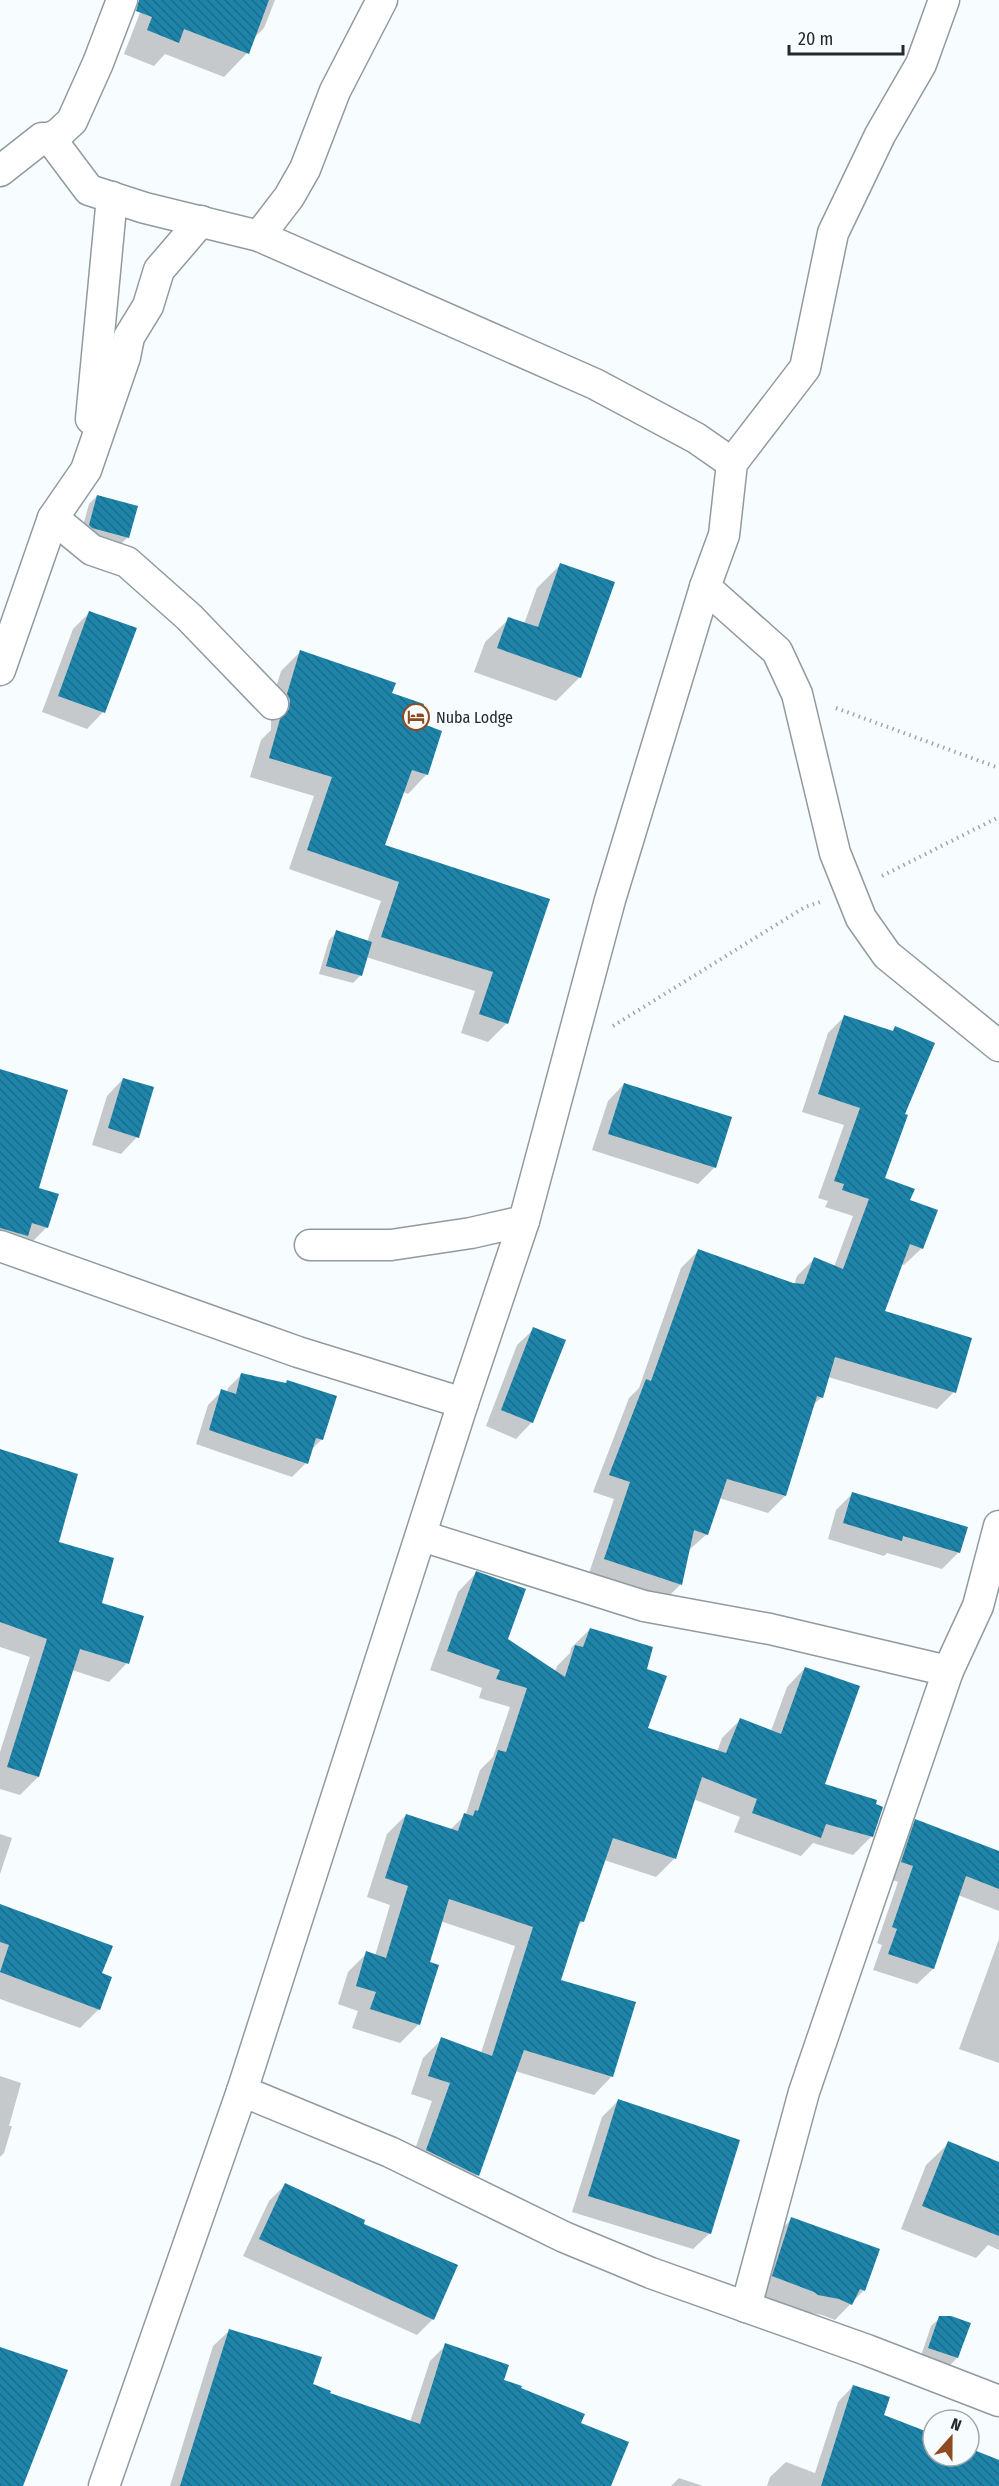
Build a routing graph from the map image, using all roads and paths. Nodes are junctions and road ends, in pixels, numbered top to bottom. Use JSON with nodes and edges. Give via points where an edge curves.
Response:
{"nodes":[{"id":1,"x":122,"y":0,"type":"edge"},
{"id":2,"x":382,"y":0,"type":"edge"},
{"id":3,"x":944,"y":0,"type":"edge"},
{"id":4,"x":50,"y":138,"type":"junction"},
{"id":5,"x":0,"y":171,"type":"edge"},
{"id":6,"x":112,"y":197,"type":"junction"},
{"id":7,"x":201,"y":222,"type":"junction"},
{"id":8,"x":259,"y":236,"type":"junction"},
{"id":9,"x":732,"y":464,"type":"junction"},
{"id":10,"x":86,"y":470,"type":"junction"},
{"id":11,"x":53,"y":518,"type":"junction"},
{"id":12,"x":705,"y":587,"type":"junction"},
{"id":13,"x":0,"y":670,"type":"edge"},
{"id":14,"x":797,"y":694,"type":"junction"},
{"id":15,"x":273,"y":704,"type":"dead end"},
{"id":16,"x":999,"y":768,"type":"edge"},
{"id":17,"x":999,"y":817,"type":"edge"},
{"id":18,"x":849,"y":891,"type":"junction"},
{"id":19,"x":999,"y":1046,"type":"edge"},
{"id":20,"x":567,"y":1054,"type":"junction"},
{"id":21,"x":524,"y":1221,"type":"junction"},
{"id":22,"x":0,"y":1245,"type":"edge"},
{"id":23,"x":310,"y":1245,"type":"dead end"},
{"id":24,"x":463,"y":1402,"type":"junction"},
{"id":25,"x":999,"y":1526,"type":"edge"},
{"id":26,"x":422,"y":1536,"type":"junction"},
{"id":27,"x":989,"y":1611,"type":"edge"},
{"id":28,"x":948,"y":1671,"type":"junction"},
{"id":29,"x":242,"y":2091,"type":"junction"},
{"id":30,"x":746,"y":2307,"type":"junction"},
{"id":31,"x":999,"y":2401,"type":"edge"},
{"id":32,"x":104,"y":2486,"type":"edge"}],
"edges":[{"from":1,"to":4,"type":"street","via":[[72,121]]},
{"from":2,"to":8,"type":"street","via":[[335,91],[305,169]]},
{"from":3,"to":9,"type":"street","via":[[921,64],[880,135],[833,233],[805,368]]},
{"from":4,"to":5,"type":"street","via":[[42,138]]},
{"from":4,"to":6,"type":"street","via":[[89,190]]},
{"from":6,"to":7,"type":"street"},
{"from":6,"to":10,"type":"street"},
{"from":7,"to":8,"type":"street"},
{"from":7,"to":10,"type":"street","via":[[159,270],[148,306],[129,337]]},
{"from":8,"to":9,"type":"street","via":[[595,384],[696,438]]},
{"from":9,"to":12,"type":"street","via":[[724,535]]},
{"from":10,"to":11,"type":"street"},
{"from":11,"to":13,"type":"street"},
{"from":11,"to":15,"type":"street","via":[[92,550],[127,562],[189,617]]},
{"from":12,"to":14,"type":"street","via":[[777,651]]},
{"from":12,"to":20,"type":"street"},
{"from":14,"to":16,"type":"path"},
{"from":14,"to":18,"type":"street","via":[[835,853]]},
{"from":17,"to":18,"type":"path"},
{"from":18,"to":19,"type":"street","via":[[861,918],[887,956]]},
{"from":18,"to":20,"type":"path","via":[[806,907]]},
{"from":20,"to":21,"type":"street"},
{"from":21,"to":23,"type":"street","via":[[391,1245]]},
{"from":21,"to":24,"type":"street"},
{"from":22,"to":24,"type":"street","via":[[298,1352]]},
{"from":24,"to":26,"type":"street"},
{"from":25,"to":27,"type":"street"},
{"from":26,"to":28,"type":"street","via":[[644,1606],[770,1629]]},
{"from":26,"to":29,"type":"street"},
{"from":27,"to":28,"type":"street"},
{"from":28,"to":30,"type":"street","via":[[804,2092]]},
{"from":29,"to":30,"type":"street","via":[[390,2152],[564,2237]]},
{"from":29,"to":32,"type":"street"},
{"from":30,"to":31,"type":"street"}]}
